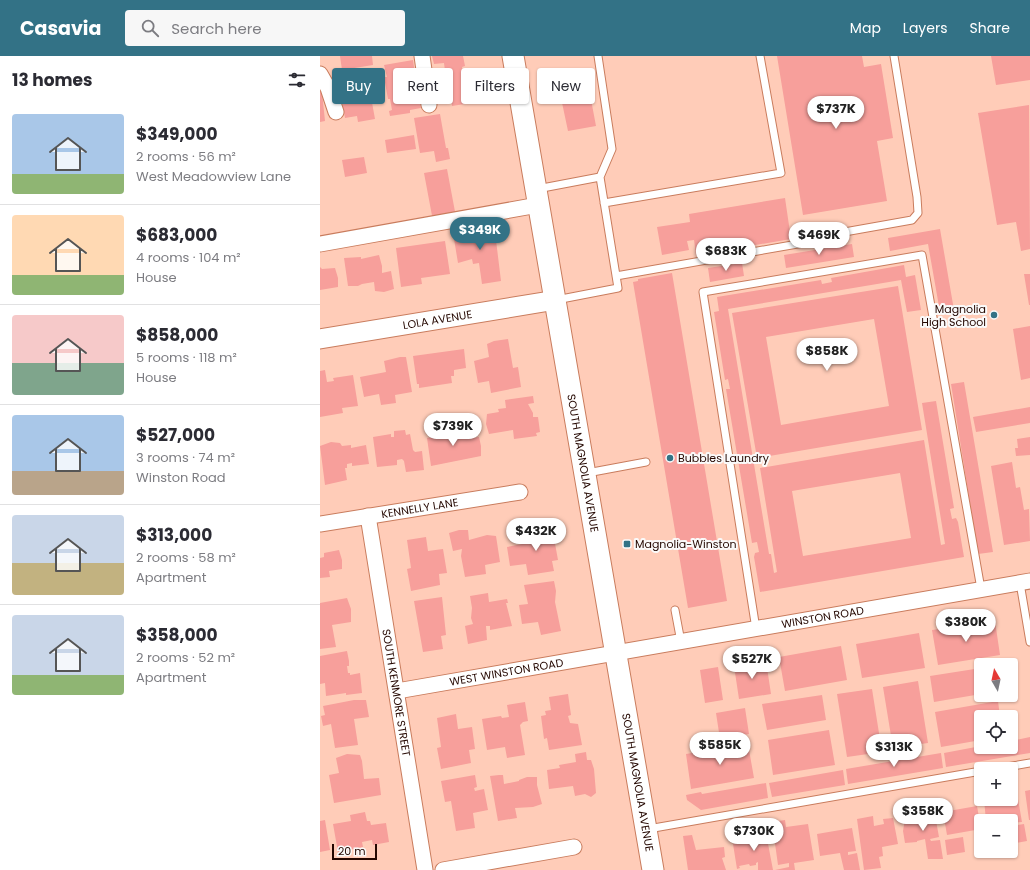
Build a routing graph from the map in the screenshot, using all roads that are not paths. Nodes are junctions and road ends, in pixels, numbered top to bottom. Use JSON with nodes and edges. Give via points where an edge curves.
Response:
{"nodes":[{"id":1,"x":422,"y":56,"type":"edge"},
{"id":2,"x":513,"y":56,"type":"edge"},
{"id":3,"x":598,"y":56,"type":"edge"},
{"id":4,"x":760,"y":56,"type":"edge"},
{"id":5,"x":894,"y":56,"type":"edge"},
{"id":6,"x":424,"y":68,"type":"edge"},
{"id":7,"x":320,"y":74,"type":"edge"},
{"id":8,"x":336,"y":112,"type":"dead end"},
{"id":9,"x":600,"y":177,"type":"junction"},
{"id":10,"x":537,"y":197,"type":"junction"},
{"id":11,"x":604,"y":203,"type":"junction"},
{"id":12,"x":320,"y":244,"type":"edge"},
{"id":13,"x":616,"y":276,"type":"junction"},
{"id":14,"x":556,"y":300,"type":"junction"},
{"id":15,"x":320,"y":340,"type":"edge"},
{"id":16,"x":646,"y":462,"type":"dead end"},
{"id":17,"x":585,"y":473,"type":"junction"},
{"id":18,"x":520,"y":492,"type":"dead end"},
{"id":19,"x":368,"y":516,"type":"junction"},
{"id":20,"x":320,"y":524,"type":"edge"},
{"id":21,"x":1025,"y":582,"type":"edge"},
{"id":22,"x":981,"y":589,"type":"junction"},
{"id":23,"x":675,"y":610,"type":"dead end"},
{"id":24,"x":756,"y":629,"type":"junction"},
{"id":25,"x":682,"y":642,"type":"junction"},
{"id":26,"x":1030,"y":642,"type":"edge"},
{"id":27,"x":615,"y":654,"type":"junction"},
{"id":28,"x":397,"y":691,"type":"junction"},
{"id":29,"x":1030,"y":764,"type":"edge"},
{"id":30,"x":1018,"y":766,"type":"edge"},
{"id":31,"x":974,"y":772,"type":"edge"},
{"id":32,"x":646,"y":829,"type":"junction"},
{"id":33,"x":574,"y":847,"type":"dead end"},
{"id":34,"x":425,"y":870,"type":"edge"},
{"id":35,"x":443,"y":870,"type":"edge"},
{"id":36,"x":653,"y":870,"type":"edge"}],
"edges":[{"from":1,"to":6,"type":"street"},
{"from":2,"to":10,"type":"main road","name":"SOUTH MAGNOLIA AVENUE"},
{"from":3,"to":9,"type":"lane","via":[[612,149]]},
{"from":4,"to":11,"type":"lane","via":[[781,173]]},
{"from":5,"to":13,"type":"lane","via":[[917,197],[918,213],[912,220],[822,236],[809,242]]},
{"from":7,"to":8,"type":"street"},
{"from":9,"to":10,"type":"lane"},
{"from":9,"to":11,"type":"lane"},
{"from":10,"to":12,"type":"street"},
{"from":10,"to":14,"type":"main road","name":"SOUTH MAGNOLIA AVENUE"},
{"from":11,"to":13,"type":"lane"},
{"from":13,"to":14,"type":"lane","via":[[618,288]]},
{"from":14,"to":15,"type":"street","name":"LOLA AVENUE"},
{"from":14,"to":17,"type":"main road","name":"SOUTH MAGNOLIA AVENUE"},
{"from":16,"to":17,"type":"lane"},
{"from":17,"to":27,"type":"main road","name":"SOUTH MAGNOLIA AVENUE"},
{"from":18,"to":19,"type":"street","name":"KENNELLY LANE"},
{"from":19,"to":20,"type":"street","name":"KENNELLY LANE"},
{"from":19,"to":28,"type":"street","name":"SOUTH KENMORE STREET"},
{"from":21,"to":22,"type":"street","name":"WINSTON ROAD"},
{"from":21,"to":26,"type":"lane"},
{"from":22,"to":24,"type":"street","name":"WINSTON ROAD"},
{"from":22,"to":24,"type":"lane","via":[[922,256],[703,292]]},
{"from":23,"to":25,"type":"lane"},
{"from":24,"to":25,"type":"street","name":"WINSTON ROAD"},
{"from":25,"to":27,"type":"street","name":"WINSTON ROAD"},
{"from":27,"to":28,"type":"street","name":"WEST WINSTON ROAD"},
{"from":27,"to":32,"type":"main road","name":"SOUTH MAGNOLIA AVENUE"},
{"from":28,"to":34,"type":"street","name":"SOUTH KENMORE STREET"},
{"from":29,"to":30,"type":"lane"},
{"from":31,"to":32,"type":"lane"},
{"from":32,"to":36,"type":"main road","name":"SOUTH MAGNOLIA AVENUE"},
{"from":33,"to":35,"type":"street"}]}
